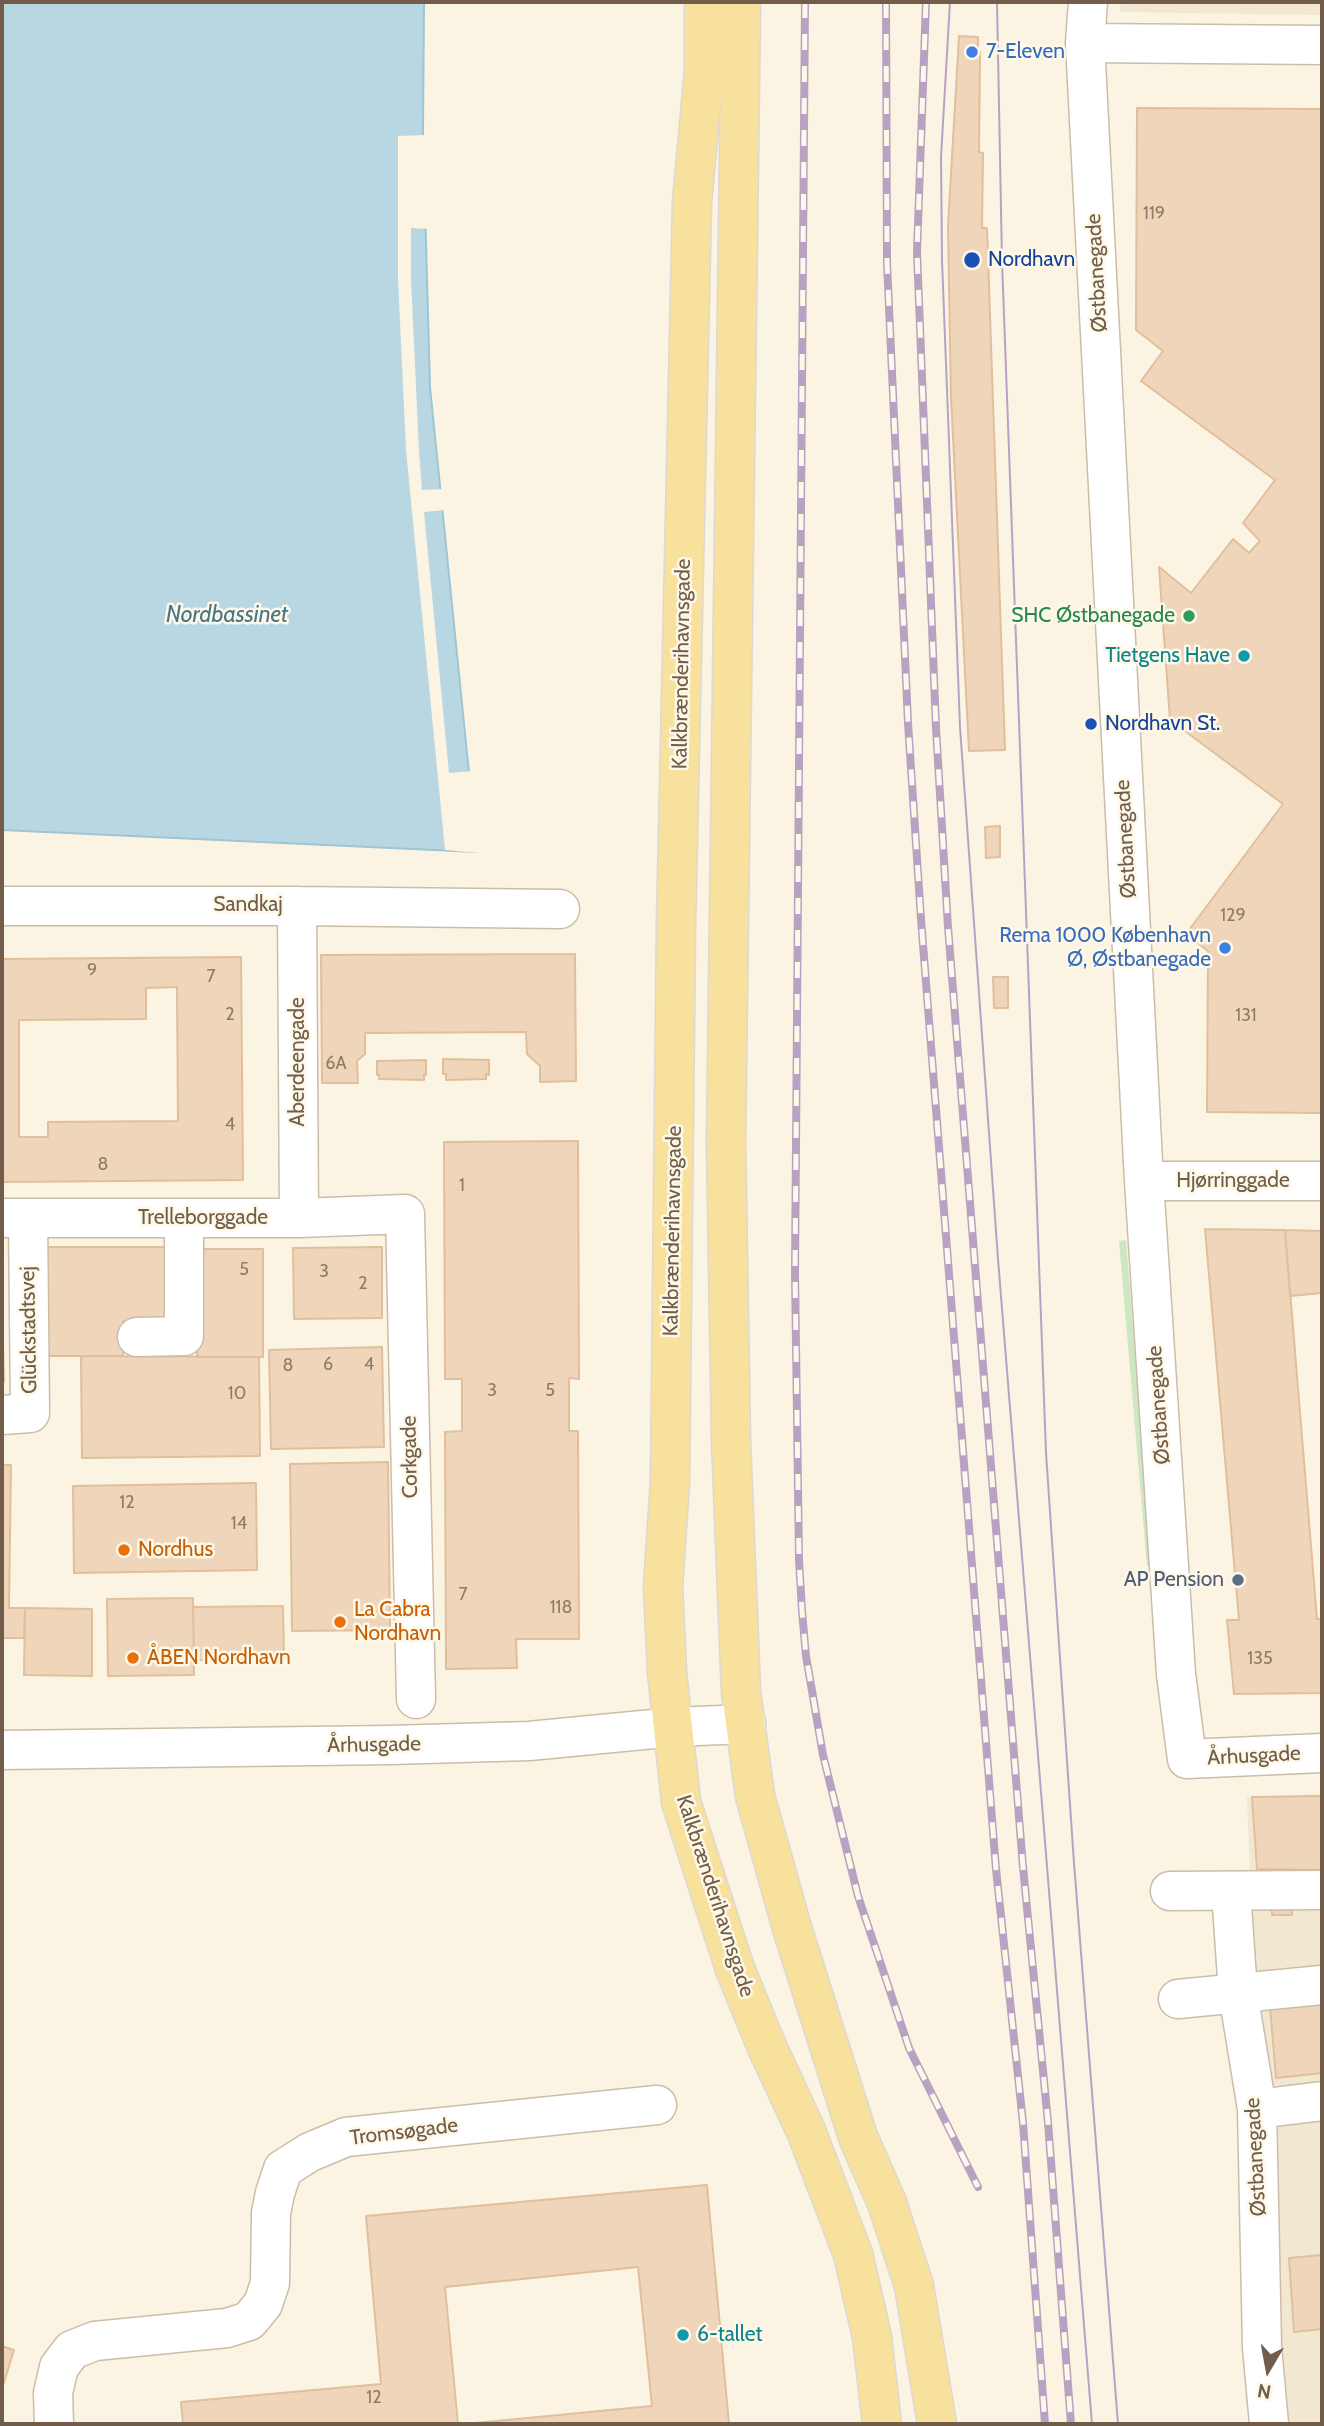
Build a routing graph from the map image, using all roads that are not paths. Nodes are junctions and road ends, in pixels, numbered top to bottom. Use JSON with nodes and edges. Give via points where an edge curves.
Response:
{"nodes":[{"id":1,"x":704,"y":2,"type":"edge"},
{"id":2,"x":741,"y":2,"type":"edge"},
{"id":3,"x":1088,"y":2,"type":"edge"},
{"id":4,"x":1085,"y":43,"type":"junction"},
{"id":5,"x":1322,"y":45,"type":"edge"},
{"id":6,"x":2,"y":906,"type":"edge"},
{"id":7,"x":297,"y":906,"type":"junction"},
{"id":8,"x":560,"y":909,"type":"dead end"},
{"id":9,"x":1144,"y":1181,"type":"junction"},
{"id":10,"x":1322,"y":1181,"type":"edge"},
{"id":11,"x":405,"y":1214,"type":"joint"},
{"id":12,"x":15,"y":1217,"type":"edge"},
{"id":13,"x":184,"y":1218,"type":"junction"},
{"id":14,"x":299,"y":1218,"type":"junction"},
{"id":15,"x":137,"y":1337,"type":"dead end"},
{"id":16,"x":2,"y":1415,"type":"edge"},
{"id":17,"x":416,"y":1699,"type":"dead end"},
{"id":18,"x":746,"y":1724,"type":"junction"},
{"id":19,"x":674,"y":1727,"type":"junction"},
{"id":20,"x":2,"y":1750,"type":"edge"},
{"id":21,"x":1322,"y":1753,"type":"edge"},
{"id":22,"x":1187,"y":1759,"type":"joint"},
{"id":23,"x":1322,"y":1890,"type":"edge"},
{"id":24,"x":1170,"y":1891,"type":"dead end"},
{"id":25,"x":1231,"y":1891,"type":"junction"},
{"id":26,"x":1322,"y":1985,"type":"edge"},
{"id":27,"x":1238,"y":1993,"type":"junction"},
{"id":28,"x":1178,"y":1999,"type":"dead end"},
{"id":29,"x":1322,"y":2101,"type":"edge"},
{"id":30,"x":657,"y":2105,"type":"dead end"},
{"id":31,"x":1257,"y":2109,"type":"junction"},
{"id":32,"x":54,"y":2424,"type":"edge"},
{"id":33,"x":882,"y":2424,"type":"edge"},
{"id":34,"x":937,"y":2424,"type":"edge"},
{"id":35,"x":1269,"y":2424,"type":"edge"}],
"edges":[{"from":1,"to":19,"type":"main road","name":"Kalkbrænderihavnsgade","via":[[704,71],[692,202],[676,924],[670,1482],[663,1586]]},
{"from":2,"to":18,"type":"main road","via":[[726,1142],[731,1440]]},
{"from":3,"to":4,"type":"street","name":"Østbanegade"},
{"from":4,"to":5,"type":"street"},
{"from":4,"to":9,"type":"street","name":"Østbanegade"},
{"from":6,"to":7,"type":"street","name":"Sandkaj"},
{"from":7,"to":8,"type":"street","name":"Sandkaj"},
{"from":7,"to":14,"type":"street","name":"Aberdeengade"},
{"from":9,"to":10,"type":"street","name":"Hjørringgade"},
{"from":9,"to":22,"type":"street","name":"Østbanegade","via":[[1176,1674]]},
{"from":11,"to":14,"type":"street","name":"Trelleborggade"},
{"from":11,"to":17,"type":"street","name":"Corkgade"},
{"from":12,"to":13,"type":"street","name":"Trelleborggade"},
{"from":12,"to":16,"type":"street","name":"Glückstadtsvej","via":[[30,1413]]},
{"from":13,"to":14,"type":"street","name":"Trelleborggade"},
{"from":13,"to":15,"type":"street","via":[[184,1336]]},
{"from":18,"to":19,"type":"street","name":"Århusgade"},
{"from":18,"to":34,"type":"main road","via":[[755,1796],[792,1928],[858,2137],[887,2203],[914,2286]]},
{"from":19,"to":20,"type":"street","name":"Århusgade","via":[[529,1741]]},
{"from":19,"to":33,"type":"main road","name":"Kalkbrænderihavnsgade","via":[[681,1802],[735,1969],[806,2131],[853,2254],[872,2337]]},
{"from":21,"to":22,"type":"street","name":"Århusgade"},
{"from":23,"to":25,"type":"street"},
{"from":24,"to":25,"type":"street"},
{"from":25,"to":27,"type":"street","name":"Østbanegade"},
{"from":26,"to":27,"type":"street"},
{"from":27,"to":28,"type":"street"},
{"from":27,"to":31,"type":"street","name":"Østbanegade"},
{"from":29,"to":31,"type":"street"},
{"from":30,"to":32,"type":"street","name":"Tromsøgade","via":[[346,2137],[310,2152],[283,2169],[271,2213],[270,2283],[263,2304],[249,2320],[227,2328],[94,2341],[72,2350],[59,2367],[53,2393]]},
{"from":31,"to":35,"type":"street","name":"Østbanegade","via":[[1262,2347]]}]}
